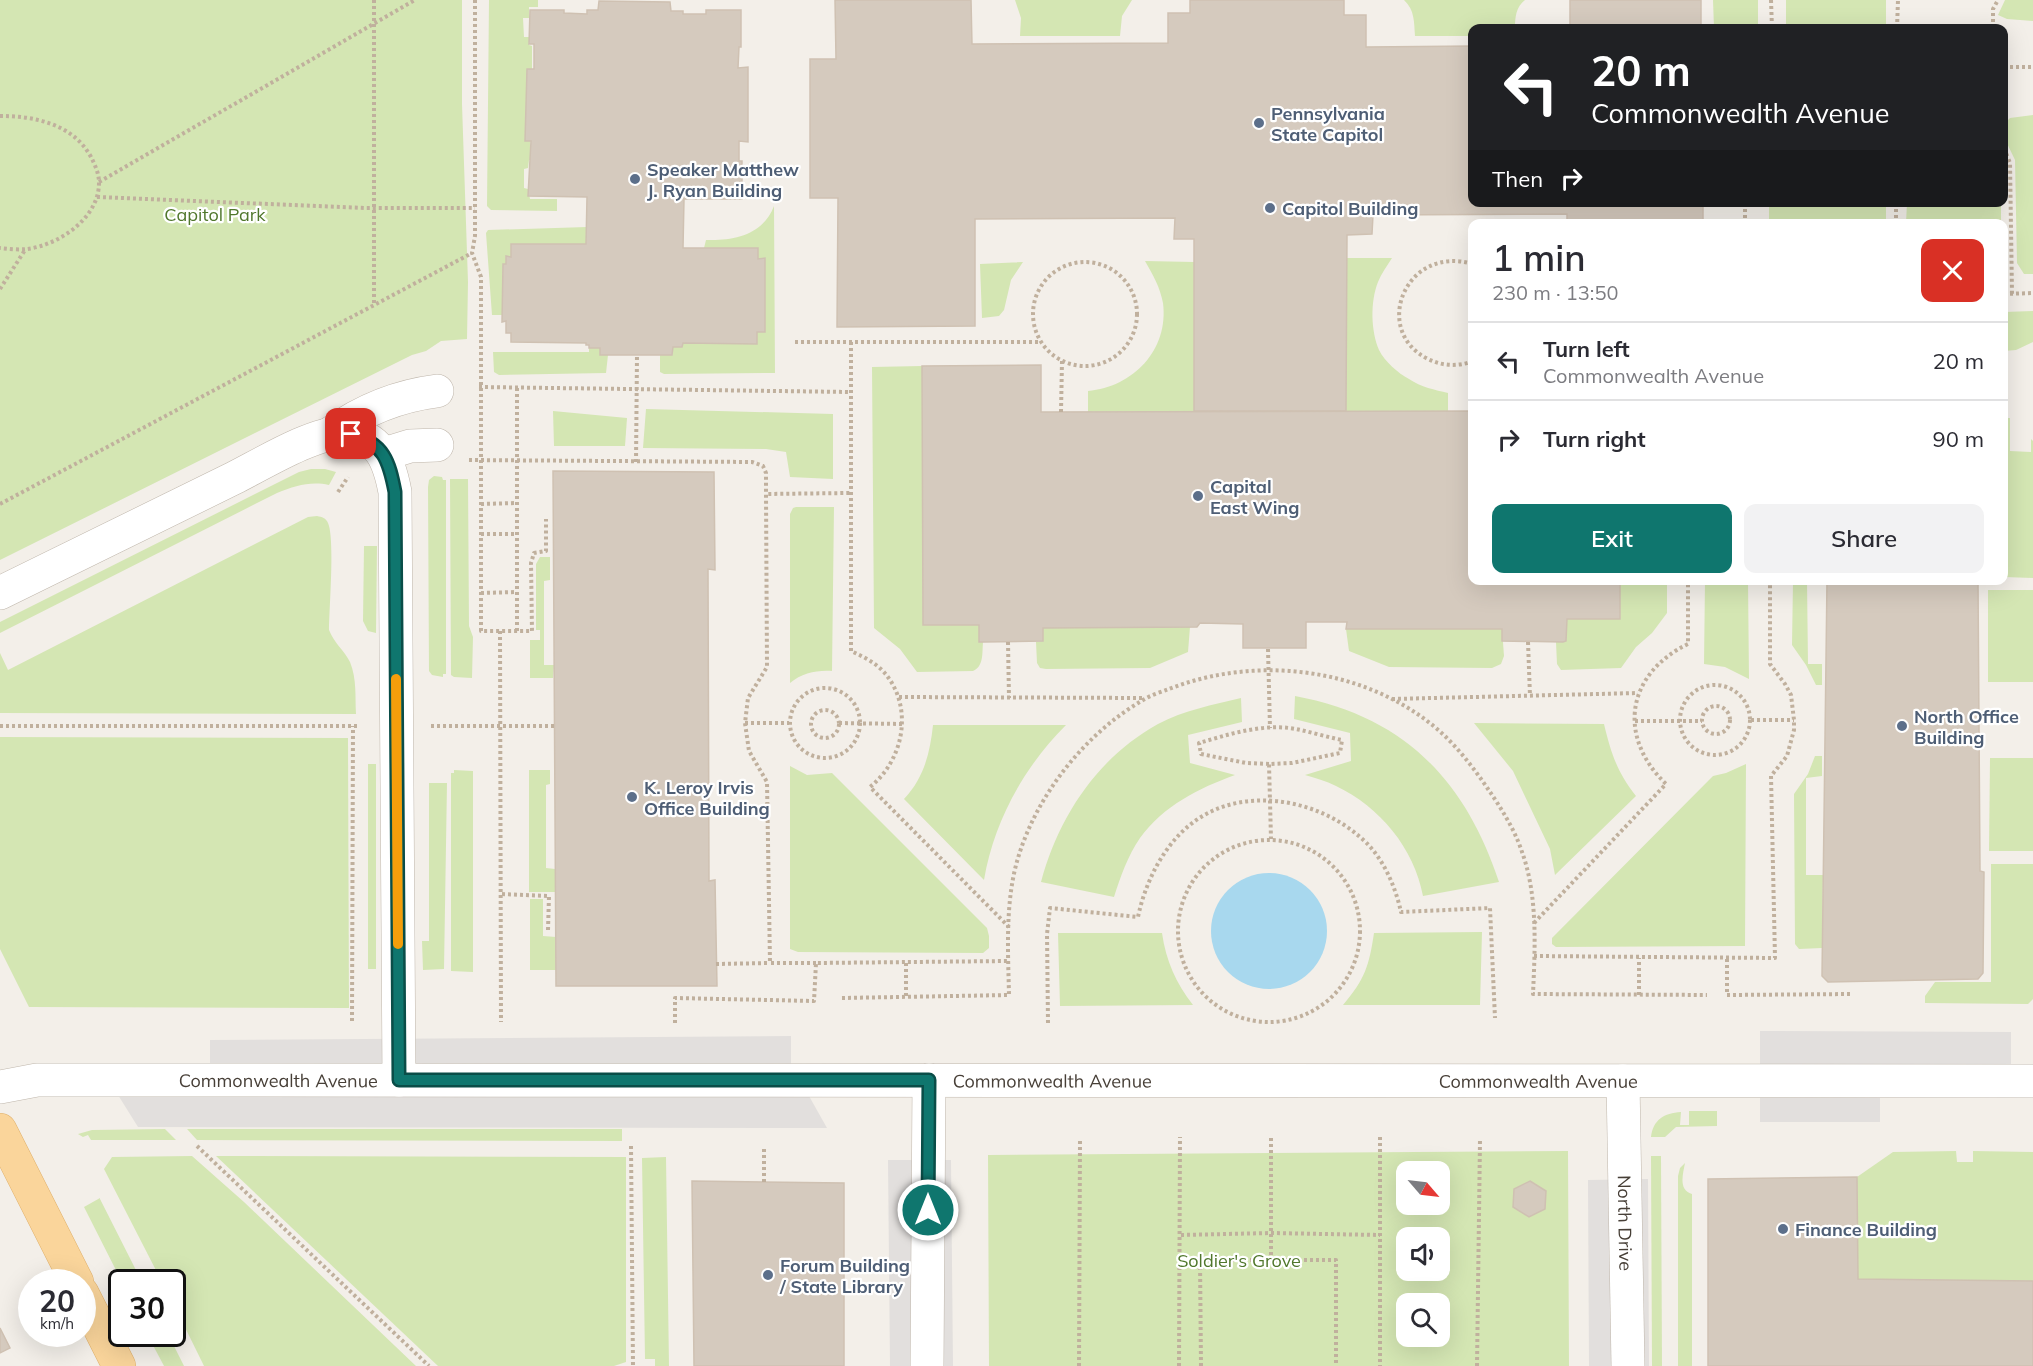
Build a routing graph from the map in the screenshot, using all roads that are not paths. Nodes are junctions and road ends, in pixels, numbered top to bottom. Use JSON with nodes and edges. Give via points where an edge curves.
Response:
{"nodes":[{"id":1,"x":437,"y":391,"type":"dead end"},
{"id":2,"x":331,"y":433,"type":"junction"},
{"id":3,"x":437,"y":445,"type":"dead end"},
{"id":4,"x":384,"y":454,"type":"junction"},
{"id":5,"x":0,"y":593,"type":"edge"},
{"id":6,"x":399,"y":1080,"type":"junction"},
{"id":7,"x":929,"y":1080,"type":"junction"},
{"id":8,"x":1623,"y":1081,"type":"junction"},
{"id":9,"x":2033,"y":1081,"type":"edge"},
{"id":10,"x":0,"y":1087,"type":"edge"},
{"id":11,"x":0,"y":1130,"type":"edge"},
{"id":12,"x":70,"y":1269,"type":"edge"},
{"id":13,"x":96,"y":1320,"type":"edge"},
{"id":14,"x":120,"y":1366,"type":"edge"},
{"id":15,"x":927,"y":1366,"type":"edge"},
{"id":16,"x":1628,"y":1366,"type":"edge"}],
"edges":[{"from":1,"to":2,"type":"street","via":[[368,410]]},
{"from":2,"to":4,"type":"street","via":[[362,437]]},
{"from":2,"to":5,"type":"street"},
{"from":3,"to":4,"type":"street","via":[[410,446]]},
{"from":4,"to":6,"type":"street","via":[[395,492]]},
{"from":6,"to":7,"type":"street","name":"Commonwealth Avenue"},
{"from":6,"to":10,"type":"street","name":"Commonwealth Avenue","via":[[37,1080]]},
{"from":7,"to":8,"type":"street","name":"Commonwealth Avenue"},
{"from":7,"to":15,"type":"street"},
{"from":8,"to":9,"type":"street","name":"Commonwealth Avenue"},
{"from":8,"to":16,"type":"street","name":"North Drive"},
{"from":11,"to":12,"type":"main road"},
{"from":13,"to":14,"type":"main road"}]}
